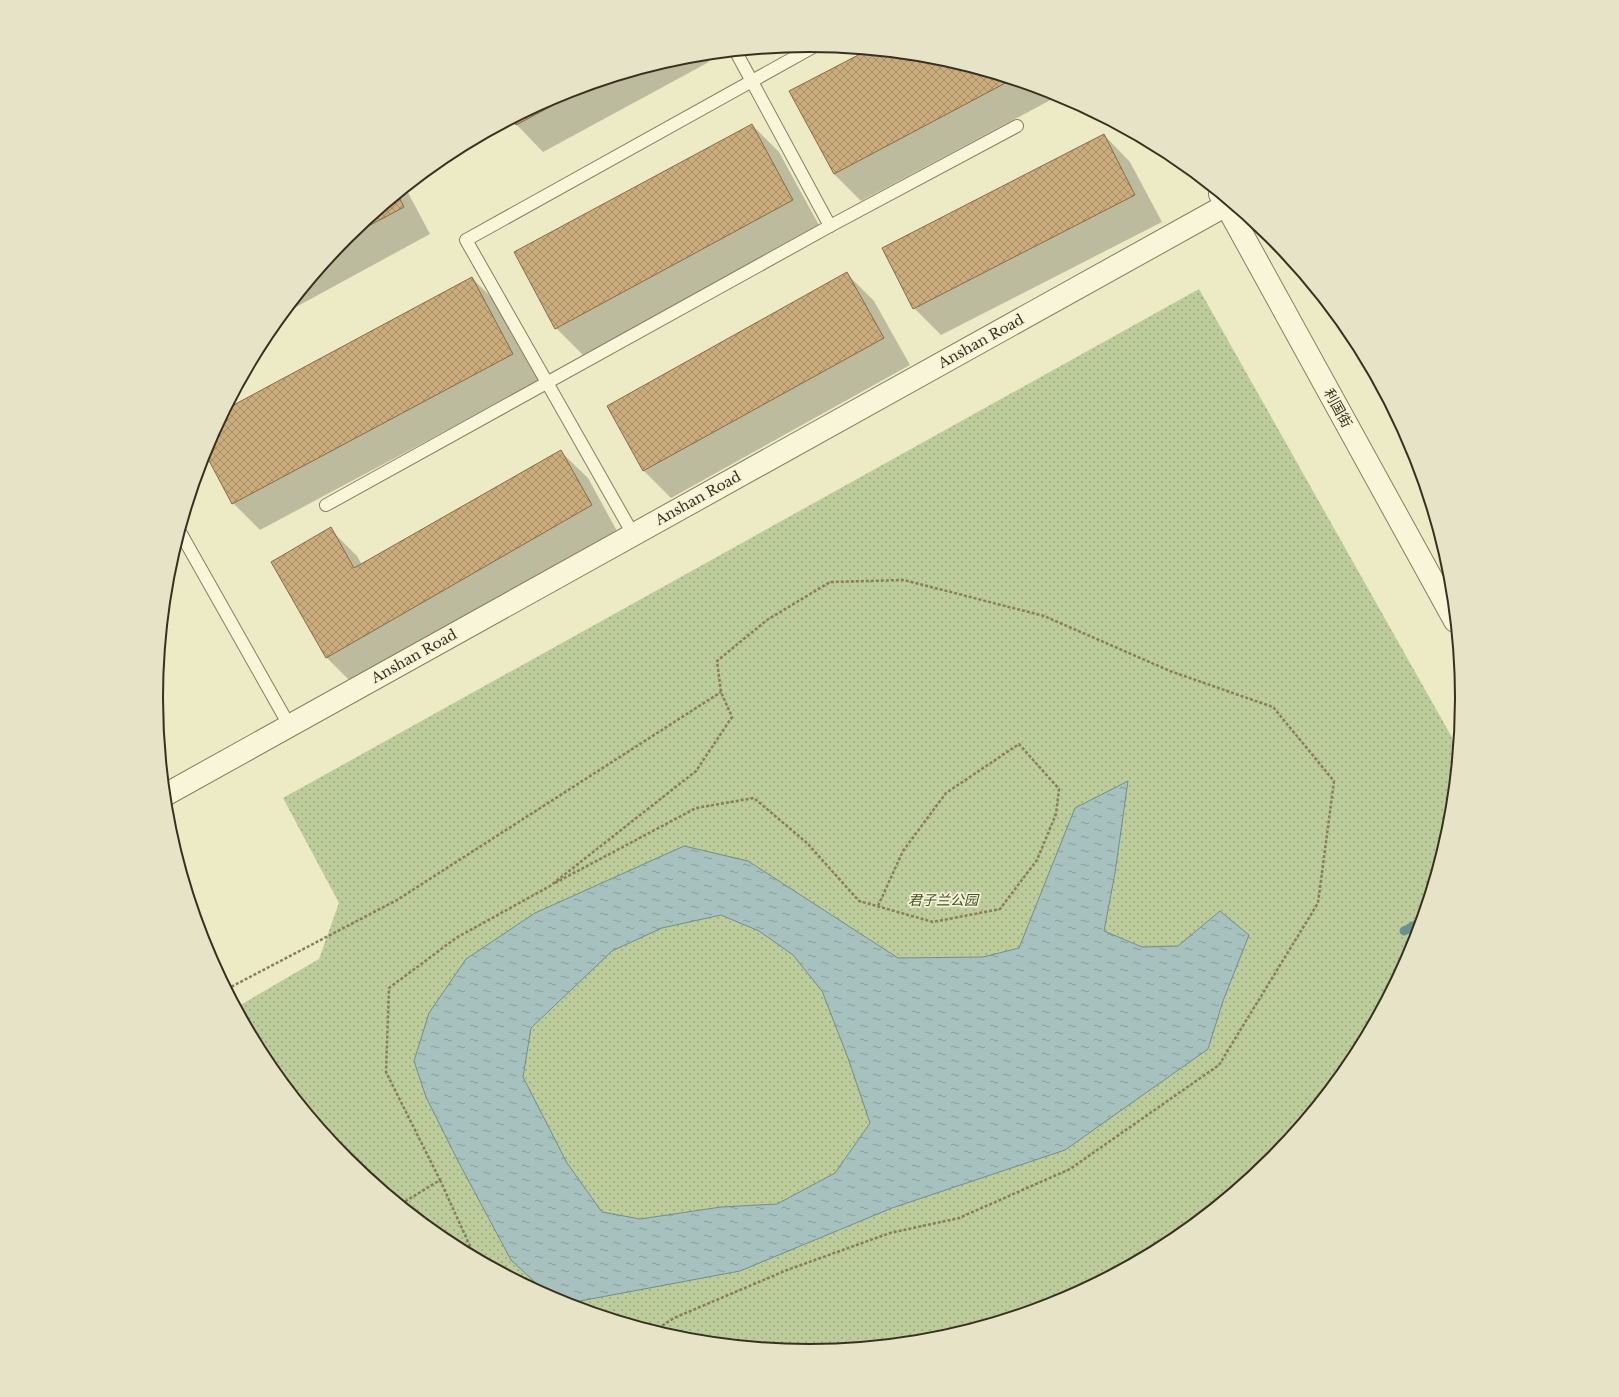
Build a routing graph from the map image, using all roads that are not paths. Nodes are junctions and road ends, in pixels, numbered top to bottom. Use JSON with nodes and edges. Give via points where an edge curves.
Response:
{"nodes":[{"id":1,"x":805,"y":52,"type":"edge"},
{"id":2,"x":738,"y":56,"type":"edge"},
{"id":3,"x":752,"y":81,"type":"junction"},
{"id":4,"x":1017,"y":126,"type":"dead end"},
{"id":5,"x":1223,"y":202,"type":"edge"},
{"id":6,"x":1227,"y":205,"type":"edge"},
{"id":7,"x":830,"y":226,"type":"junction"},
{"id":8,"x":548,"y":382,"type":"junction"},
{"id":9,"x":326,"y":505,"type":"dead end"},
{"id":10,"x":633,"y":534,"type":"junction"},
{"id":11,"x":183,"y":538,"type":"edge"},
{"id":12,"x":1450,"y":612,"type":"edge"},
{"id":13,"x":289,"y":725,"type":"junction"},
{"id":14,"x":170,"y":793,"type":"edge"}],
"edges":[{"from":1,"to":3,"type":"lane"},
{"from":2,"to":3,"type":"lane"},
{"from":3,"to":7,"type":"lane"},
{"from":3,"to":8,"type":"lane","via":[[466,240]]},
{"from":4,"to":7,"type":"lane"},
{"from":5,"to":10,"type":"street","name":"Anshan Road"},
{"from":6,"to":12,"type":"street","name":"利国街"},
{"from":7,"to":8,"type":"lane"},
{"from":8,"to":9,"type":"lane"},
{"from":8,"to":10,"type":"lane"},
{"from":10,"to":13,"type":"street","name":"Anshan Road"},
{"from":11,"to":13,"type":"lane"},
{"from":13,"to":14,"type":"street","name":"Anshan Road"}]}
